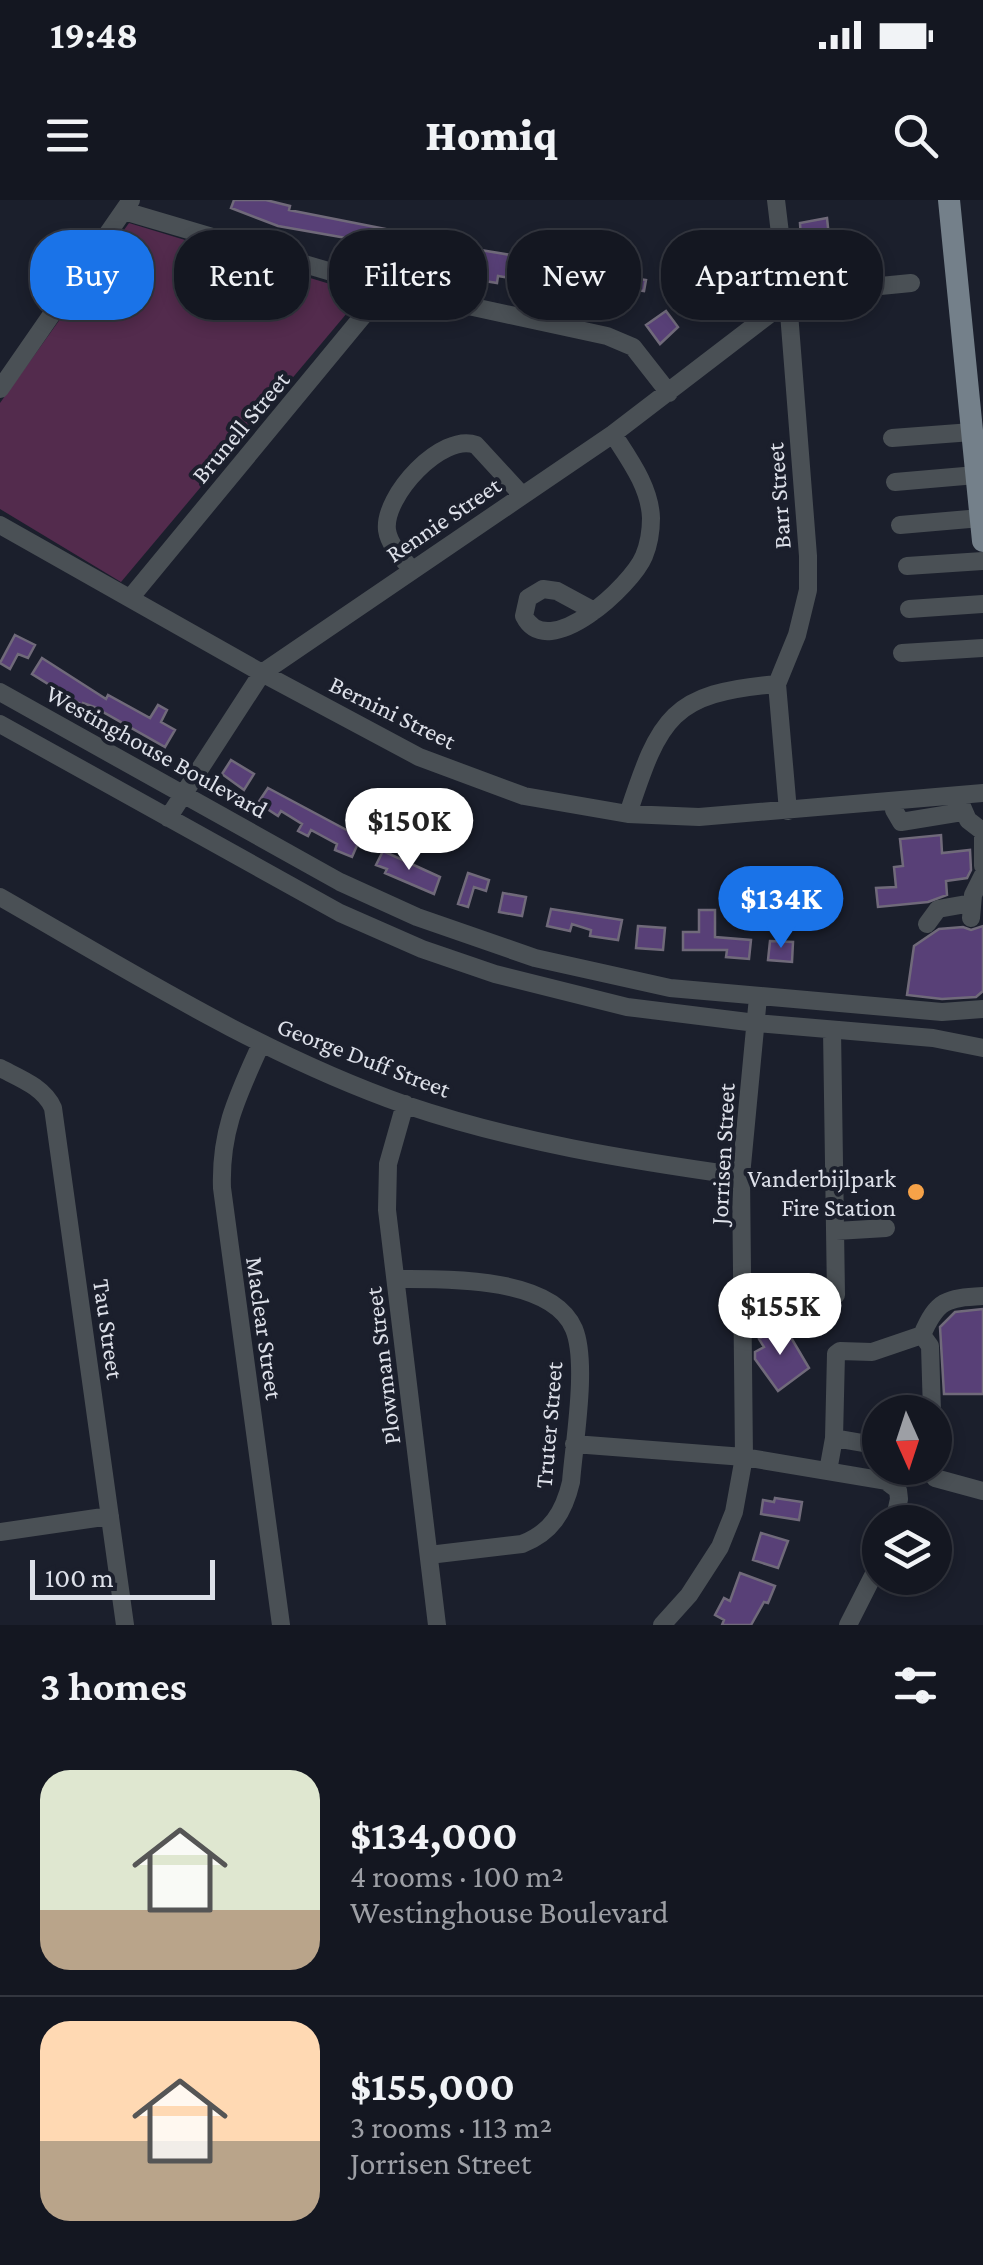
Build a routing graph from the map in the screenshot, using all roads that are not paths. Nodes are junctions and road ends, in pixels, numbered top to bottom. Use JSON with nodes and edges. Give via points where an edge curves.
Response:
{"nodes":[{"id":1,"x":776,"y":200,"type":"edge"},
{"id":2,"x":950,"y":200,"type":"edge"},
{"id":3,"x":127,"y":205,"type":"edge"},
{"id":4,"x":780,"y":230,"type":"edge"},
{"id":5,"x":329,"y":270,"type":"edge"},
{"id":6,"x":911,"y":283,"type":"dead end"},
{"id":7,"x":883,"y":286,"type":"edge"},
{"id":8,"x":487,"y":311,"type":"edge"},
{"id":9,"x":360,"y":320,"type":"edge"},
{"id":10,"x":762,"y":320,"type":"edge"},
{"id":11,"x":789,"y":320,"type":"edge"},
{"id":12,"x":0,"y":389,"type":"edge"},
{"id":13,"x":668,"y":393,"type":"junction"},
{"id":14,"x":972,"y":432,"type":"junction"},
{"id":15,"x":613,"y":434,"type":"junction"},
{"id":16,"x":892,"y":438,"type":"dead end"},
{"id":17,"x":976,"y":475,"type":"junction"},
{"id":18,"x":896,"y":482,"type":"dead end"},
{"id":19,"x":522,"y":495,"type":"junction"},
{"id":20,"x":0,"y":524,"type":"edge"},
{"id":21,"x":900,"y":525,"type":"dead end"},
{"id":22,"x":982,"y":530,"type":"edge"},
{"id":23,"x":983,"y":560,"type":"edge"},
{"id":24,"x":907,"y":566,"type":"dead end"},
{"id":25,"x":412,"y":570,"type":"junction"},
{"id":26,"x":131,"y":597,"type":"junction"},
{"id":27,"x":983,"y":604,"type":"edge"},
{"id":28,"x":909,"y":609,"type":"dead end"},
{"id":29,"x":594,"y":610,"type":"dead end"},
{"id":30,"x":983,"y":648,"type":"edge"},
{"id":31,"x":902,"y":653,"type":"dead end"},
{"id":32,"x":262,"y":673,"type":"junction"},
{"id":33,"x":776,"y":684,"type":"junction"},
{"id":34,"x":0,"y":692,"type":"edge"},
{"id":35,"x":0,"y":724,"type":"edge"},
{"id":36,"x":983,"y":792,"type":"edge"},
{"id":37,"x":182,"y":794,"type":"junction"},
{"id":38,"x":960,"y":804,"type":"junction"},
{"id":39,"x":788,"y":811,"type":"junction"},
{"id":40,"x":628,"y":814,"type":"junction"},
{"id":41,"x":168,"y":818,"type":"junction"},
{"id":42,"x":982,"y":830,"type":"edge"},
{"id":43,"x":983,"y":866,"type":"edge"},
{"id":44,"x":983,"y":875,"type":"edge"},
{"id":45,"x":0,"y":897,"type":"edge"},
{"id":46,"x":927,"y":924,"type":"dead end"},
{"id":47,"x":758,"y":997,"type":"junction"},
{"id":48,"x":983,"y":1009,"type":"edge"},
{"id":49,"x":756,"y":1024,"type":"junction"},
{"id":50,"x":832,"y":1030,"type":"junction"},
{"id":51,"x":261,"y":1044,"type":"junction"},
{"id":52,"x":983,"y":1048,"type":"edge"},
{"id":53,"x":0,"y":1068,"type":"edge"},
{"id":54,"x":405,"y":1104,"type":"junction"},
{"id":55,"x":741,"y":1176,"type":"junction"},
{"id":56,"x":886,"y":1228,"type":"dead end"},
{"id":57,"x":836,"y":1231,"type":"junction"},
{"id":58,"x":397,"y":1279,"type":"junction"},
{"id":59,"x":836,"y":1295,"type":"dead end"},
{"id":60,"x":983,"y":1296,"type":"edge"},
{"id":61,"x":922,"y":1336,"type":"junction"},
{"id":62,"x":931,"y":1395,"type":"edge"},
{"id":63,"x":834,"y":1438,"type":"junction"},
{"id":64,"x":862,"y":1443,"type":"edge"},
{"id":65,"x":574,"y":1444,"type":"junction"},
{"id":66,"x":744,"y":1457,"type":"junction"},
{"id":67,"x":828,"y":1471,"type":"junction"},
{"id":68,"x":952,"y":1479,"type":"edge"},
{"id":69,"x":983,"y":1490,"type":"edge"},
{"id":70,"x":898,"y":1505,"type":"edge"},
{"id":71,"x":110,"y":1516,"type":"junction"},
{"id":72,"x":0,"y":1532,"type":"edge"},
{"id":73,"x":429,"y":1556,"type":"junction"},
{"id":74,"x":863,"y":1595,"type":"edge"},
{"id":75,"x":125,"y":1625,"type":"edge"},
{"id":76,"x":281,"y":1625,"type":"edge"},
{"id":77,"x":437,"y":1625,"type":"edge"},
{"id":78,"x":662,"y":1625,"type":"edge"},
{"id":79,"x":848,"y":1625,"type":"edge"}],
"edges":[{"from":1,"to":4,"type":"street","name":"Barr Street"},
{"from":2,"to":14,"type":"main road"},
{"from":3,"to":5,"type":"street"},
{"from":3,"to":12,"type":"street"},
{"from":6,"to":7,"type":"street"},
{"from":8,"to":13,"type":"street","via":[[623,342],[645,358]]},
{"from":9,"to":26,"type":"street","name":"Brunell Street"},
{"from":10,"to":13,"type":"street","name":"Rennie Street"},
{"from":11,"to":33,"type":"street","name":"Barr Street","via":[[808,573],[797,635]]},
{"from":13,"to":15,"type":"street","name":"Rennie Street"},
{"from":14,"to":16,"type":"street"},
{"from":14,"to":17,"type":"main road"},
{"from":15,"to":19,"type":"street","name":"Rennie Street"},
{"from":15,"to":29,"type":"street","via":[[646,495],[650,537],[643,560]]},
{"from":17,"to":18,"type":"street"},
{"from":17,"to":22,"type":"main road"},
{"from":19,"to":25,"type":"street","name":"Rennie Street"},
{"from":19,"to":25,"type":"street","via":[[484,452],[468,442],[449,446],[400,492],[387,523],[390,541]]},
{"from":20,"to":26,"type":"street","name":"Bernini Street"},
{"from":21,"to":22,"type":"street"},
{"from":23,"to":24,"type":"street"},
{"from":25,"to":32,"type":"street","name":"Rennie Street"},
{"from":26,"to":32,"type":"street","name":"Bernini Street"},
{"from":27,"to":28,"type":"street"},
{"from":30,"to":31,"type":"street"},
{"from":32,"to":37,"type":"street","name":"Rennie Street"},
{"from":32,"to":40,"type":"street","name":"Bernini Street","via":[[419,758],[524,796]]},
{"from":33,"to":39,"type":"street","name":"Barr Street"},
{"from":33,"to":40,"type":"street","via":[[725,688],[679,710],[656,740]]},
{"from":34,"to":37,"type":"street","name":"Westinghouse Boulevard"},
{"from":35,"to":41,"type":"street","name":"Westinghouse Boulevard"},
{"from":36,"to":38,"type":"street","name":"Bernini Street"},
{"from":37,"to":41,"type":"street","name":"Rennie Street"},
{"from":37,"to":47,"type":"street","name":"Westinghouse Boulevard","via":[[416,917],[535,958],[670,988]]},
{"from":38,"to":39,"type":"street","name":"Bernini Street"},
{"from":38,"to":42,"type":"street"},
{"from":39,"to":40,"type":"street","name":"Bernini Street"},
{"from":41,"to":49,"type":"street","name":"Westinghouse Boulevard","via":[[340,913],[422,949],[627,1007]]},
{"from":42,"to":43,"type":"street"},
{"from":44,"to":46,"type":"street","via":[[971,911],[938,909]]},
{"from":45,"to":51,"type":"street","name":"George Duff Street"},
{"from":47,"to":48,"type":"street","name":"Westinghouse Boulevard","via":[[942,1012]]},
{"from":47,"to":49,"type":"street","name":"Jorrisen Street"},
{"from":49,"to":50,"type":"street","name":"Westinghouse Boulevard"},
{"from":49,"to":55,"type":"street","name":"Jorrisen Street"},
{"from":50,"to":52,"type":"street","name":"Westinghouse Boulevard"},
{"from":50,"to":57,"type":"street"},
{"from":51,"to":54,"type":"street","name":"George Duff Street"},
{"from":51,"to":76,"type":"street","name":"Maclear Street","via":[[231,1110],[222,1188]]},
{"from":53,"to":71,"type":"street","name":"Tau Street","via":[[37,1088],[53,1108]]},
{"from":54,"to":55,"type":"street","name":"George Duff Street","via":[[532,1141]]},
{"from":54,"to":58,"type":"street","name":"Plowman Street","via":[[386,1184]]},
{"from":55,"to":66,"type":"street","name":"Jorrisen Street"},
{"from":56,"to":57,"type":"street"},
{"from":57,"to":59,"type":"street"},
{"from":58,"to":65,"type":"street","name":"Truter Street","via":[[506,1287],[564,1314],[580,1356]]},
{"from":58,"to":73,"type":"street","name":"Plowman Street"},
{"from":60,"to":61,"type":"street","via":[[942,1303]]},
{"from":61,"to":62,"type":"street","via":[[930,1346]]},
{"from":61,"to":63,"type":"street","via":[[872,1352],[836,1354]]},
{"from":63,"to":64,"type":"street"},
{"from":63,"to":67,"type":"street"},
{"from":65,"to":66,"type":"street"},
{"from":65,"to":73,"type":"street","name":"Truter Street","via":[[567,1498],[545,1532],[501,1550]]},
{"from":66,"to":67,"type":"street"},
{"from":66,"to":78,"type":"street","name":"Jorrisen Street","via":[[720,1547]]},
{"from":67,"to":70,"type":"street","via":[[886,1481],[898,1490]]},
{"from":68,"to":69,"type":"street"},
{"from":71,"to":72,"type":"street"},
{"from":71,"to":75,"type":"street","name":"Tau Street"},
{"from":73,"to":77,"type":"street","name":"Plowman Street"},
{"from":74,"to":79,"type":"street"}]}
